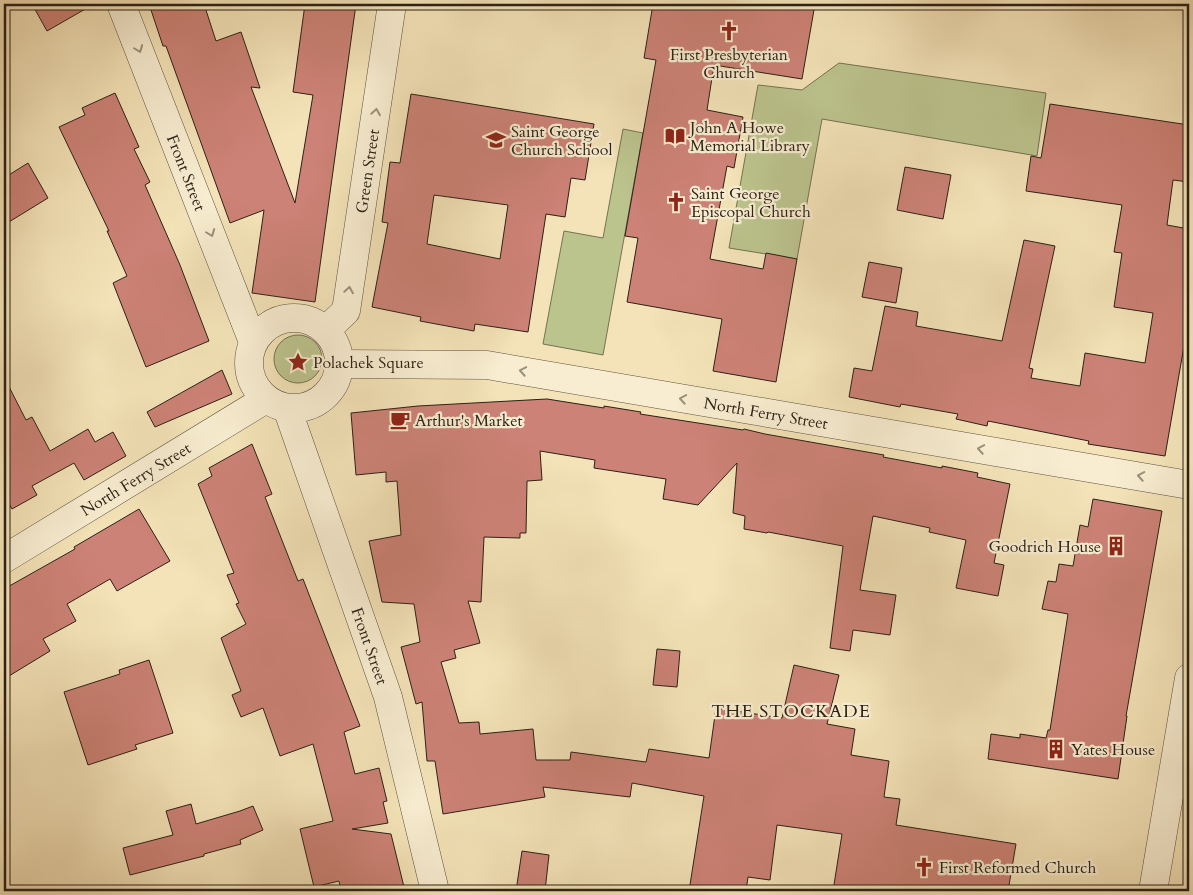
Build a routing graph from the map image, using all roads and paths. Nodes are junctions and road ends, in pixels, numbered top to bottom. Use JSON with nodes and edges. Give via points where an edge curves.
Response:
{"nodes":[{"id":1,"x":121,"y":4,"type":"edge"},
{"id":2,"x":392,"y":4,"type":"edge"},
{"id":3,"x":326,"y":330,"type":"junction"},
{"id":4,"x":253,"y":342,"type":"junction"},
{"id":5,"x":340,"y":364,"type":"junction"},
{"id":6,"x":276,"y":404,"type":"junction"},
{"id":7,"x":1189,"y":485,"type":"edge"},
{"id":8,"x":4,"y":559,"type":"edge"},
{"id":9,"x":1189,"y":678,"type":"edge"},
{"id":10,"x":435,"y":891,"type":"edge"},
{"id":11,"x":1153,"y":891,"type":"edge"}],
"edges":[{"from":1,"to":4,"type":"street","name":"Front Street","one_way":true},
{"from":3,"to":2,"type":"street","name":"Green Street","one_way":true,"via":[[346,311]]},
{"from":3,"to":4,"type":"street","via":[[314,322],[287,318],[274,322]]},
{"from":3,"to":5,"type":"street","via":[[334,340]]},
{"from":4,"to":6,"type":"street","name":"Front Street","via":[[249,372],[255,387]]},
{"from":5,"to":6,"type":"street","via":[[337,380],[317,403],[302,408]]},
{"from":7,"to":5,"type":"street","name":"North Ferry Street","one_way":true,"via":[[486,365]]},
{"from":6,"to":8,"type":"street","name":"North Ferry Street"},
{"from":6,"to":10,"type":"street","name":"Front Street","via":[[388,696]]},
{"from":9,"to":11,"type":"street"}]}
